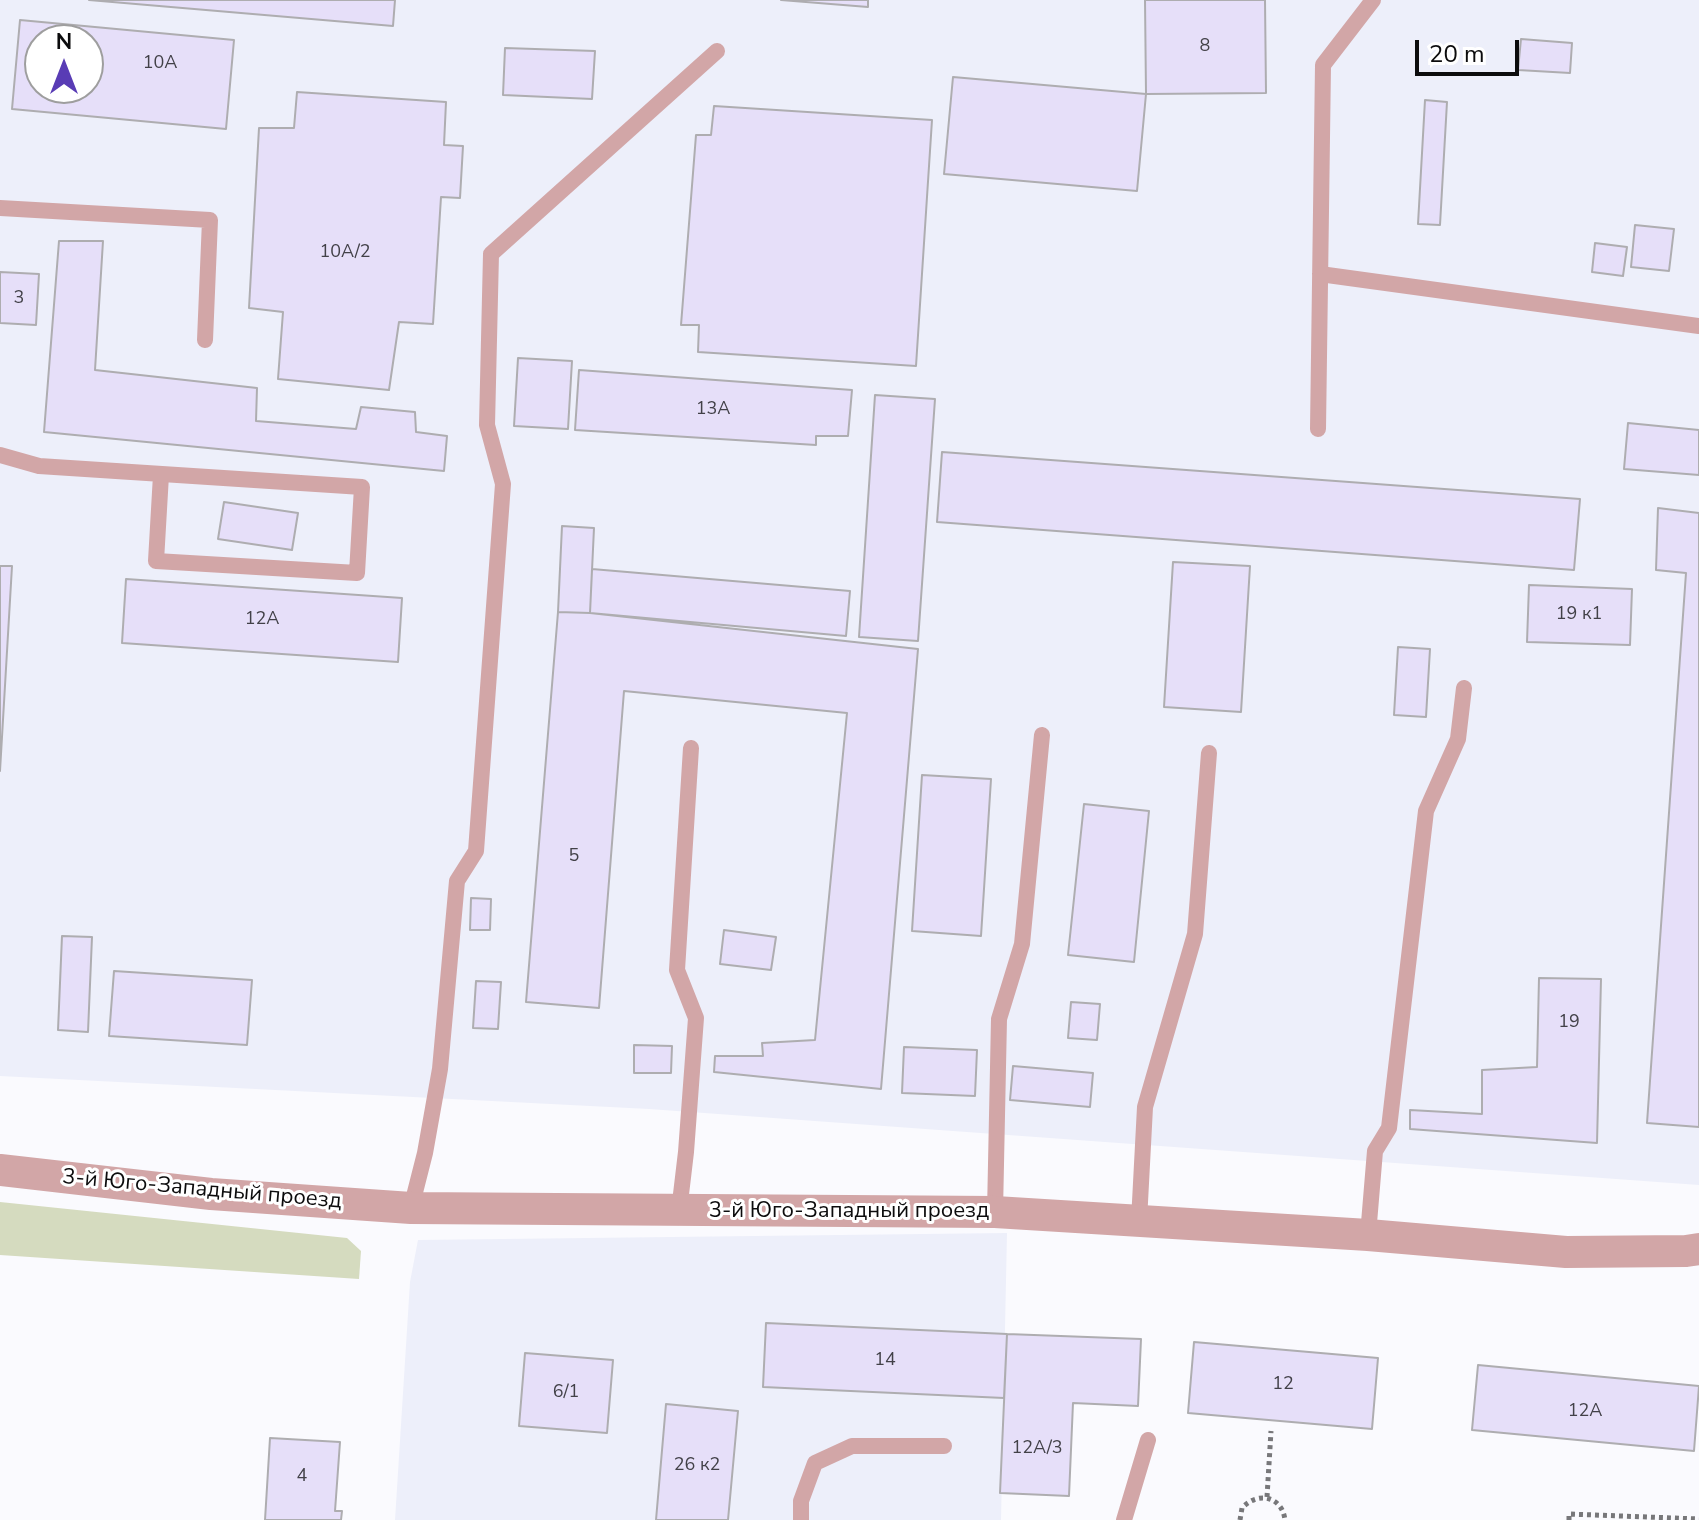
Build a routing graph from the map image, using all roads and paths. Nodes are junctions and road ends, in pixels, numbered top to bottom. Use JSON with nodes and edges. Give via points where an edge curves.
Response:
{"nodes":[{"id":1,"x":1373,"y":0,"type":"edge"},
{"id":2,"x":717,"y":51,"type":"dead end"},
{"id":3,"x":0,"y":208,"type":"edge"},
{"id":4,"x":1320,"y":274,"type":"junction"},
{"id":5,"x":1699,"y":326,"type":"edge"},
{"id":6,"x":205,"y":340,"type":"dead end"},
{"id":7,"x":1318,"y":429,"type":"dead end"},
{"id":8,"x":0,"y":455,"type":"edge"},
{"id":9,"x":161,"y":475,"type":"junction"},
{"id":10,"x":1464,"y":688,"type":"dead end"},
{"id":11,"x":1042,"y":735,"type":"dead end"},
{"id":12,"x":691,"y":748,"type":"dead end"},
{"id":13,"x":1209,"y":753,"type":"dead end"},
{"id":14,"x":0,"y":1170,"type":"edge"},
{"id":15,"x":411,"y":1208,"type":"junction"},
{"id":16,"x":679,"y":1211,"type":"junction"},
{"id":17,"x":995,"y":1212,"type":"junction"},
{"id":18,"x":1139,"y":1221,"type":"junction"},
{"id":19,"x":1368,"y":1235,"type":"junction"},
{"id":20,"x":1699,"y":1249,"type":"edge"},
{"id":21,"x":1271,"y":1431,"type":"dead end"},
{"id":22,"x":1148,"y":1440,"type":"dead end"},
{"id":23,"x":944,"y":1446,"type":"dead end"},
{"id":24,"x":1267,"y":1497,"type":"junction"},
{"id":25,"x":1699,"y":1519,"type":"edge"},
{"id":26,"x":801,"y":1520,"type":"edge"},
{"id":27,"x":1124,"y":1520,"type":"edge"},
{"id":28,"x":1240,"y":1520,"type":"edge"},
{"id":29,"x":1285,"y":1520,"type":"edge"},
{"id":30,"x":1569,"y":1520,"type":"edge"}],
"edges":[{"from":1,"to":4,"type":"lane","via":[[1323,65]]},
{"from":2,"to":15,"type":"lane","via":[[491,254],[487,425],[503,484],[476,851],[457,881],[440,1069]]},
{"from":3,"to":6,"type":"lane","via":[[210,220]]},
{"from":4,"to":5,"type":"lane"},
{"from":4,"to":7,"type":"lane"},
{"from":8,"to":9,"type":"lane","via":[[39,466]]},
{"from":9,"to":9,"type":"lane","via":[[362,487],[357,573],[156,561]]},
{"from":10,"to":19,"type":"lane","via":[[1458,739],[1426,811],[1389,1128],[1375,1151]]},
{"from":11,"to":17,"type":"lane","via":[[1022,944],[999,1019]]},
{"from":12,"to":16,"type":"lane","via":[[677,970],[696,1018]]},
{"from":13,"to":18,"type":"lane","via":[[1195,934],[1145,1107]]},
{"from":14,"to":15,"type":"street","name":"3-й Юго-Западный проезд","via":[[211,1194]]},
{"from":15,"to":16,"type":"street","name":"3-й Юго-Западный проезд"},
{"from":16,"to":17,"type":"street","name":"3-й Юго-Западный проезд"},
{"from":17,"to":18,"type":"street","name":"3-й Юго-Западный проезд"},
{"from":18,"to":19,"type":"street","name":"3-й Юго-Западный проезд"},
{"from":19,"to":20,"type":"street","name":"3-й Юго-Западный проезд","via":[[1566,1252]]},
{"from":21,"to":24,"type":"path"},
{"from":22,"to":27,"type":"lane"},
{"from":23,"to":26,"type":"lane","via":[[852,1446],[815,1463],[801,1501]]},
{"from":24,"to":28,"type":"path","via":[[1249,1501]]},
{"from":24,"to":29,"type":"path","via":[[1283,1508]]},
{"from":25,"to":30,"type":"path","via":[[1569,1514]]}]}
